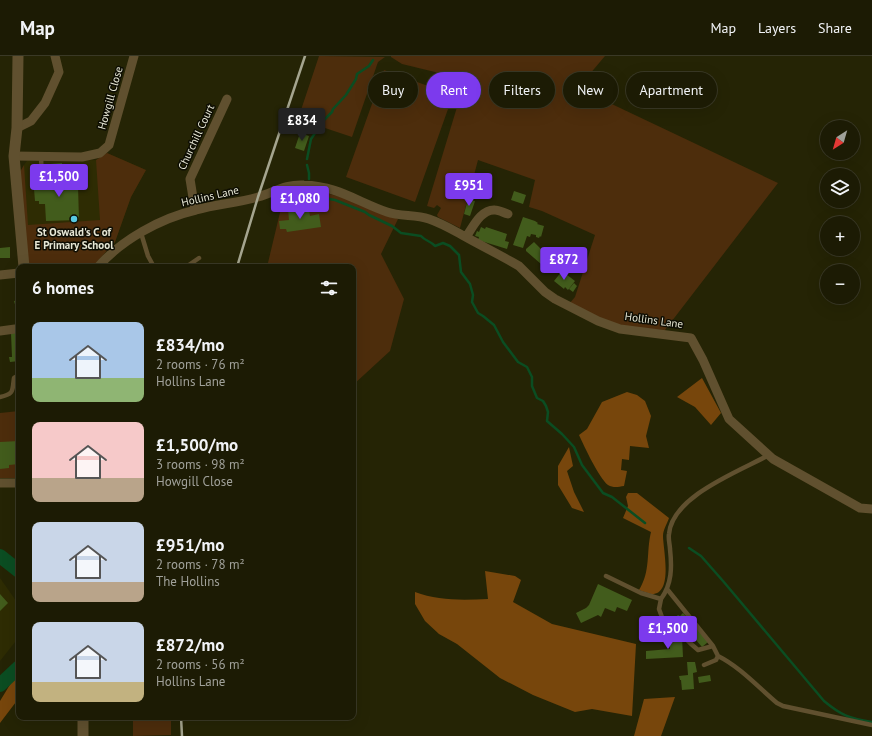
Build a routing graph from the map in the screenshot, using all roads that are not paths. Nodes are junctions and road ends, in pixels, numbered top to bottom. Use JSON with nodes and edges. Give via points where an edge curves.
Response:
{"nodes":[{"id":1,"x":18,"y":56,"type":"edge"},
{"id":2,"x":55,"y":56,"type":"edge"},
{"id":3,"x":134,"y":56,"type":"edge"},
{"id":4,"x":227,"y":99,"type":"dead end"},
{"id":5,"x":17,"y":128,"type":"junction"},
{"id":6,"x":14,"y":156,"type":"junction"},
{"id":7,"x":41,"y":156,"type":"junction"},
{"id":8,"x":42,"y":183,"type":"dead end"},
{"id":9,"x":195,"y":210,"type":"junction"},
{"id":10,"x":508,"y":214,"type":"dead end"},
{"id":11,"x":141,"y":234,"type":"junction"},
{"id":12,"x":466,"y":237,"type":"junction"},
{"id":13,"x":199,"y":258,"type":"dead end"},
{"id":14,"x":24,"y":264,"type":"edge"},
{"id":15,"x":101,"y":264,"type":"edge"},
{"id":16,"x":152,"y":264,"type":"edge"},
{"id":17,"x":190,"y":264,"type":"edge"},
{"id":18,"x":16,"y":273,"type":"edge"},
{"id":19,"x":0,"y":275,"type":"edge"},
{"id":20,"x":15,"y":329,"type":"dead end"},
{"id":21,"x":0,"y":331,"type":"edge"},
{"id":22,"x":16,"y":376,"type":"edge"},
{"id":23,"x":0,"y":396,"type":"edge"},
{"id":24,"x":769,"y":455,"type":"junction"},
{"id":25,"x":0,"y":483,"type":"edge"},
{"id":26,"x":16,"y":483,"type":"edge"},
{"id":27,"x":872,"y":509,"type":"edge"},
{"id":28,"x":606,"y":576,"type":"dead end"},
{"id":29,"x":667,"y":589,"type":"junction"},
{"id":30,"x":661,"y":599,"type":"junction"},
{"id":31,"x":713,"y":646,"type":"junction"},
{"id":32,"x":718,"y":656,"type":"junction"},
{"id":33,"x":704,"y":665,"type":"dead end"},
{"id":34,"x":83,"y":720,"type":"edge"},
{"id":35,"x":872,"y":725,"type":"edge"},
{"id":36,"x":83,"y":736,"type":"edge"}],
"edges":[{"from":1,"to":5,"type":"street"},
{"from":2,"to":5,"type":"street","via":[[59,72],[45,103],[31,121]]},
{"from":3,"to":7,"type":"street","name":"Howgill Close","via":[[110,144],[100,153],[82,157]]},
{"from":4,"to":9,"type":"street","name":"Churchill Court","via":[[190,179]]},
{"from":5,"to":6,"type":"street"},
{"from":6,"to":7,"type":"street","name":"Howgill Close"},
{"from":6,"to":14,"type":"street"},
{"from":7,"to":8,"type":"lane"},
{"from":9,"to":11,"type":"street","name":"Hollins Lane","via":[[161,222]]},
{"from":9,"to":12,"type":"street","name":"Hollins Lane","via":[[258,197],[291,185],[305,185],[337,191],[390,213],[425,217]]},
{"from":10,"to":12,"type":"street","via":[[496,210],[488,211],[480,216]]},
{"from":11,"to":15,"type":"street","name":"Hollins Lane","via":[[121,245]]},
{"from":11,"to":16,"type":"lane"},
{"from":12,"to":24,"type":"street","name":"Hollins Lane","via":[[519,266],[555,300],[598,321],[626,330],[691,338],[729,419]]},
{"from":13,"to":17,"type":"lane"},
{"from":18,"to":19,"type":"street"},
{"from":20,"to":21,"type":"street"},
{"from":22,"to":23,"type":"lane","via":[[11,393]]},
{"from":24,"to":27,"type":"street","name":"Hollins Lane","via":[[860,508]]},
{"from":24,"to":29,"type":"lane","via":[[719,480],[690,499],[674,518],[669,534],[671,579]]},
{"from":25,"to":26,"type":"street"},
{"from":28,"to":30,"type":"lane","via":[[640,593]]},
{"from":29,"to":30,"type":"lane"},
{"from":29,"to":31,"type":"lane"},
{"from":30,"to":31,"type":"lane","via":[[659,609],[663,620],[698,650]]},
{"from":31,"to":32,"type":"lane"},
{"from":32,"to":33,"type":"lane","via":[[716,660]]},
{"from":32,"to":35,"type":"lane","via":[[728,661],[783,706]]},
{"from":34,"to":36,"type":"street"}]}
